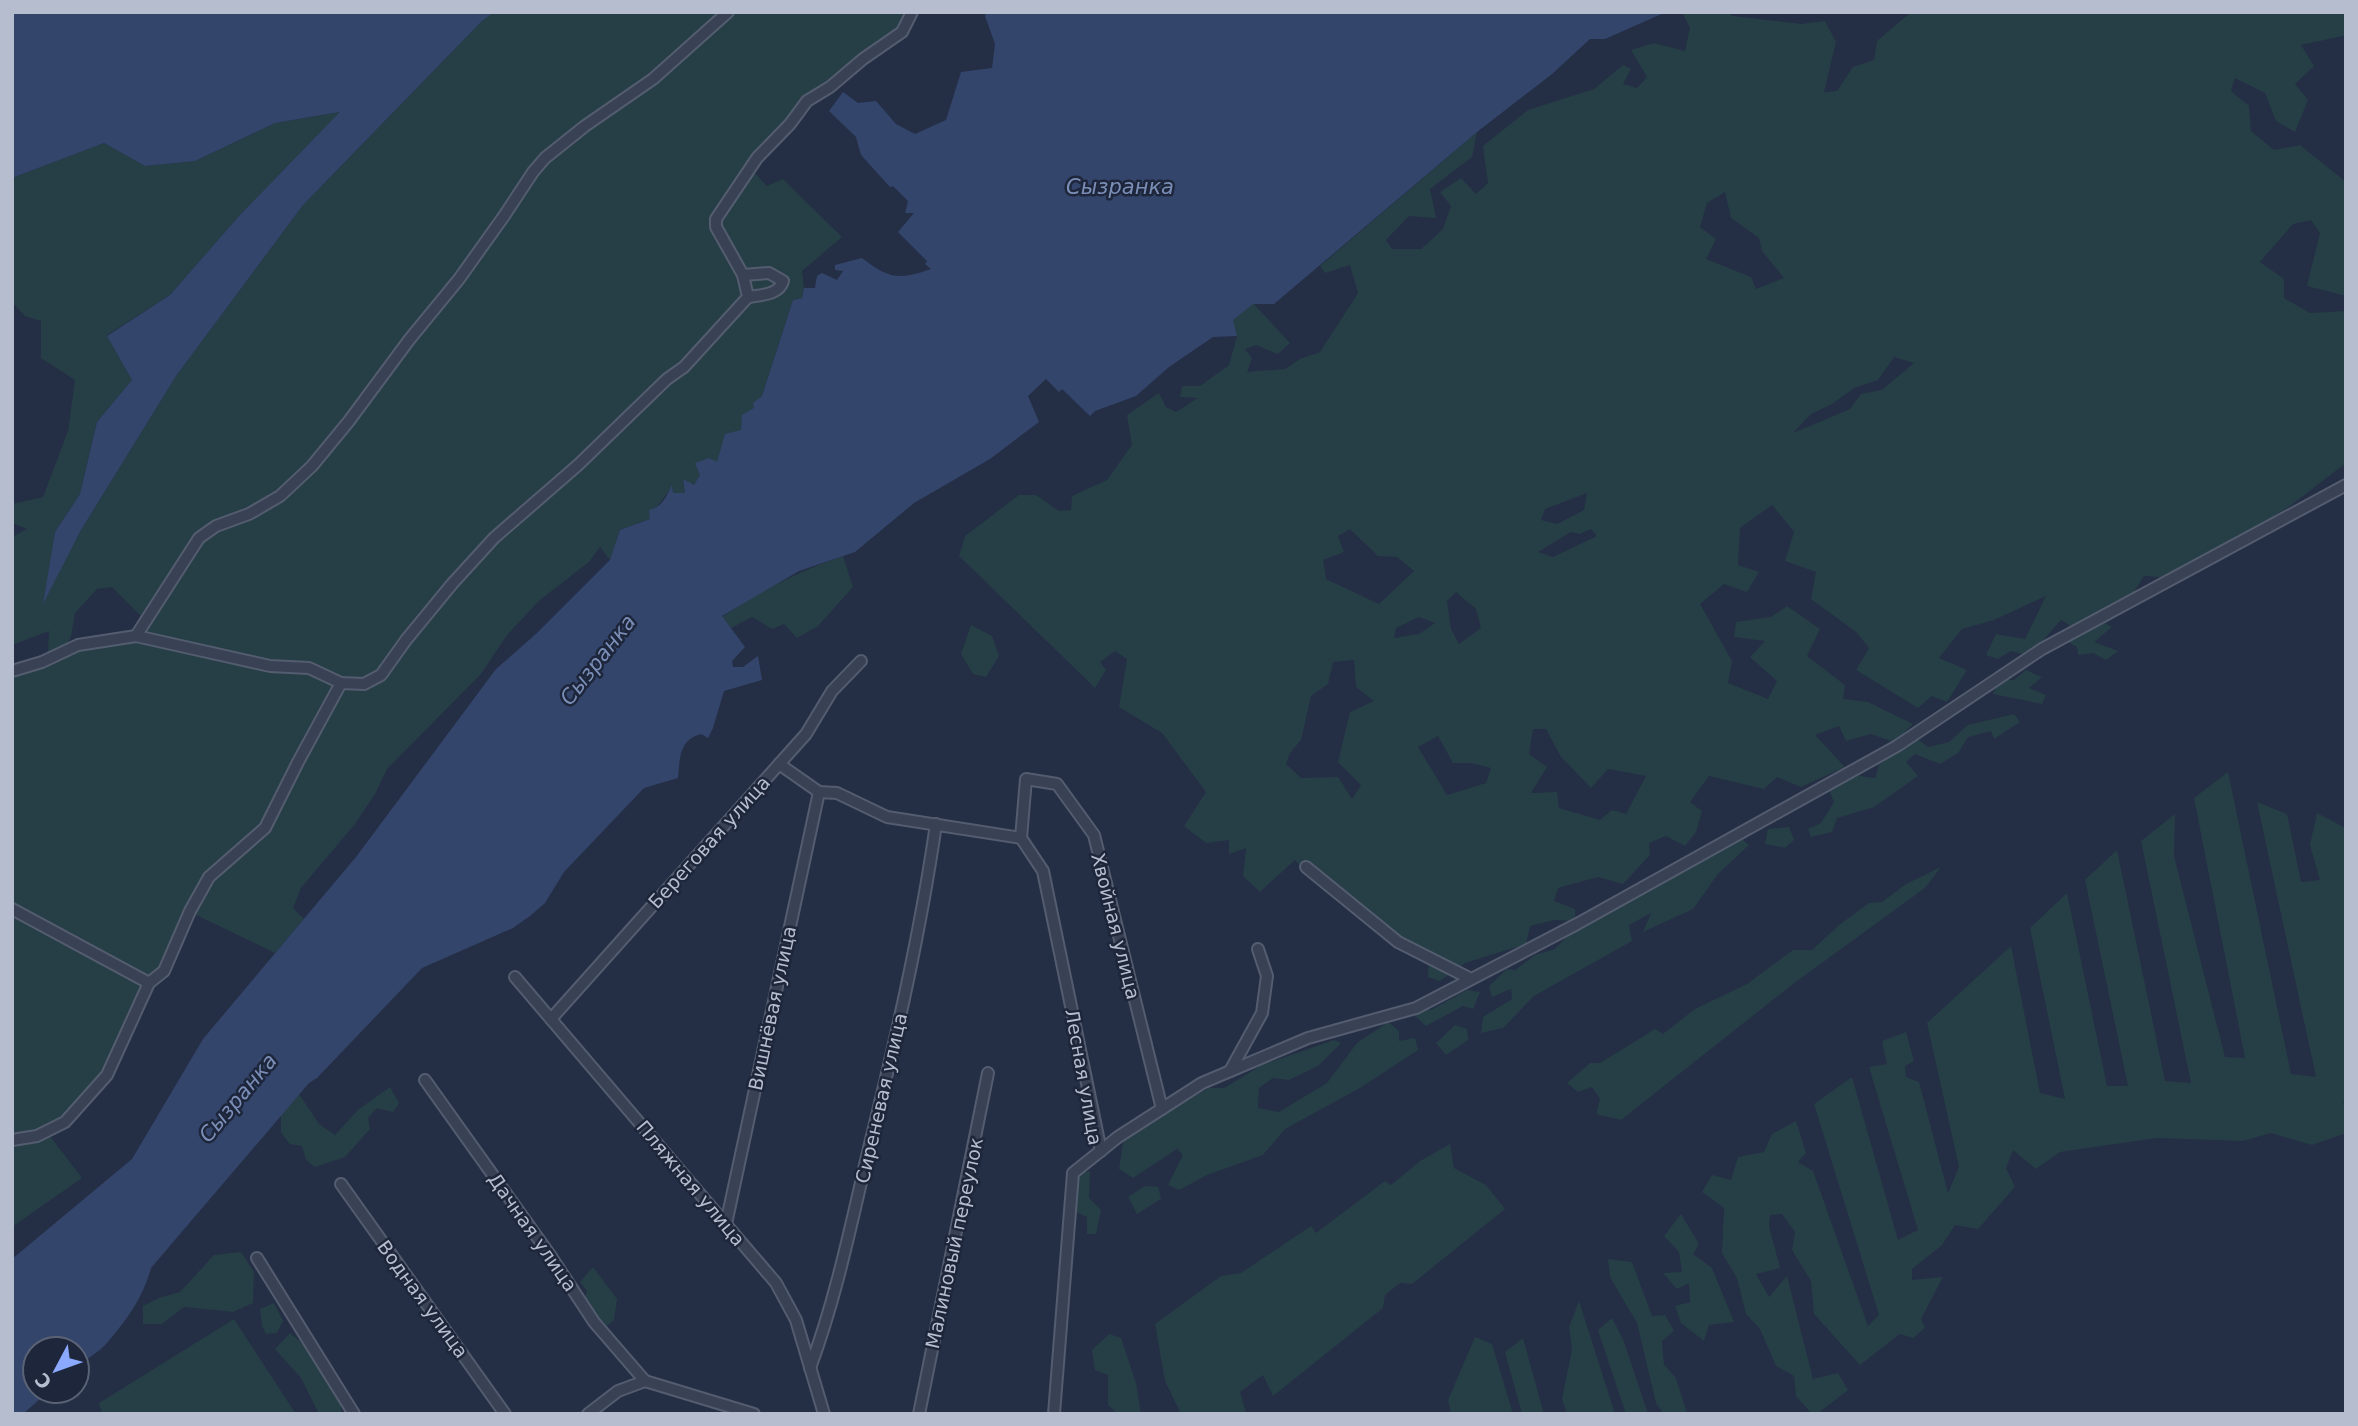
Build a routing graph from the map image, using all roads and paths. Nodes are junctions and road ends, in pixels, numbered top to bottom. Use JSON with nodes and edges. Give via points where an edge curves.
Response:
{"nodes":[{"id":1,"x":728,"y":12,"type":"edge"},
{"id":2,"x":912,"y":12,"type":"edge"},
{"id":3,"x":743,"y":275,"type":"junction"},
{"id":4,"x":748,"y":297,"type":"junction"},
{"id":5,"x":2346,"y":485,"type":"edge"},
{"id":6,"x":136,"y":636,"type":"junction"},
{"id":7,"x":861,"y":662,"type":"dead end"},
{"id":8,"x":12,"y":671,"type":"edge"},
{"id":9,"x":341,"y":683,"type":"junction"},
{"id":10,"x":779,"y":764,"type":"junction"},
{"id":11,"x":819,"y":792,"type":"junction"},
{"id":12,"x":936,"y":824,"type":"junction"},
{"id":13,"x":1021,"y":838,"type":"junction"},
{"id":14,"x":1306,"y":867,"type":"dead end"},
{"id":15,"x":12,"y":909,"type":"edge"},
{"id":16,"x":1258,"y":949,"type":"dead end"},
{"id":17,"x":515,"y":977,"type":"dead end"},
{"id":18,"x":1471,"y":979,"type":"junction"},
{"id":19,"x":149,"y":983,"type":"junction"},
{"id":20,"x":551,"y":1019,"type":"junction"},
{"id":21,"x":1230,"y":1071,"type":"junction"},
{"id":22,"x":988,"y":1073,"type":"dead end"},
{"id":23,"x":425,"y":1080,"type":"dead end"},
{"id":24,"x":1162,"y":1109,"type":"junction"},
{"id":25,"x":12,"y":1140,"type":"edge"},
{"id":26,"x":1101,"y":1151,"type":"junction"},
{"id":27,"x":341,"y":1184,"type":"dead end"},
{"id":28,"x":726,"y":1224,"type":"junction"},
{"id":29,"x":257,"y":1258,"type":"dead end"},
{"id":30,"x":810,"y":1368,"type":"junction"},
{"id":31,"x":645,"y":1381,"type":"junction"},
{"id":32,"x":354,"y":1414,"type":"edge"},
{"id":33,"x":505,"y":1414,"type":"edge"},
{"id":34,"x":588,"y":1414,"type":"edge"},
{"id":35,"x":754,"y":1414,"type":"edge"},
{"id":36,"x":824,"y":1414,"type":"edge"},
{"id":37,"x":919,"y":1414,"type":"edge"},
{"id":38,"x":1054,"y":1414,"type":"edge"}],
"edges":[{"from":1,"to":6,"type":"street","via":[[653,79],[545,158],[459,279],[312,466],[280,496],[199,538]]},
{"from":2,"to":3,"type":"street","via":[[902,32],[807,101],[757,158],[716,219]]},
{"from":3,"to":4,"type":"street"},
{"from":3,"to":4,"type":"street","via":[[769,273],[783,281],[775,292]]},
{"from":4,"to":9,"type":"street","via":[[684,367],[494,538],[429,611],[381,675],[365,684]]},
{"from":5,"to":18,"type":"street","via":[[2042,649],[1897,746]]},
{"from":6,"to":8,"type":"street","via":[[78,645]]},
{"from":6,"to":9,"type":"street","via":[[270,667],[309,668]]},
{"from":7,"to":10,"type":"street","name":"Береговая улица","via":[[832,691],[806,734]]},
{"from":9,"to":19,"type":"street","via":[[265,828],[209,877],[164,971]]},
{"from":10,"to":11,"type":"street"},
{"from":10,"to":20,"type":"street","name":"Береговая улица"},
{"from":11,"to":12,"type":"street","via":[[837,793],[887,817]]},
{"from":11,"to":28,"type":"street","name":"Вишнёвая улица"},
{"from":12,"to":13,"type":"street"},
{"from":12,"to":30,"type":"street","name":"Сиреневая улица","via":[[924,910],[881,1102],[829,1318]]},
{"from":13,"to":24,"type":"street","name":"Хвойная улица","via":[[1026,779],[1057,784],[1094,835]]},
{"from":13,"to":26,"type":"street","name":"Лесная улица","via":[[1043,872]]},
{"from":14,"to":18,"type":"street","via":[[1398,943]]},
{"from":15,"to":19,"type":"street"},
{"from":16,"to":21,"type":"street","via":[[1268,976],[1262,1013]]},
{"from":17,"to":20,"type":"street","name":"Пляжная улица"},
{"from":18,"to":21,"type":"street","via":[[1416,1008],[1308,1038]]},
{"from":19,"to":25,"type":"street","via":[[107,1074],[88,1098],[65,1122],[37,1136]]},
{"from":20,"to":28,"type":"street","name":"Пляжная улица"},
{"from":21,"to":24,"type":"street"},
{"from":22,"to":37,"type":"street","name":"Малиновый переулок"},
{"from":23,"to":31,"type":"street","name":"Дачная улица","via":[[594,1322]]},
{"from":24,"to":26,"type":"street"},
{"from":26,"to":38,"type":"street","name":"Лесная улица","via":[[1073,1173]]},
{"from":27,"to":33,"type":"street","name":"Водная улица"},
{"from":28,"to":30,"type":"street","name":"Пляжная улица","via":[[776,1283],[796,1320]]},
{"from":29,"to":32,"type":"street"},
{"from":30,"to":36,"type":"street","name":"Пляжная улица"},
{"from":31,"to":34,"type":"street","via":[[618,1391]]},
{"from":31,"to":35,"type":"street"}]}
